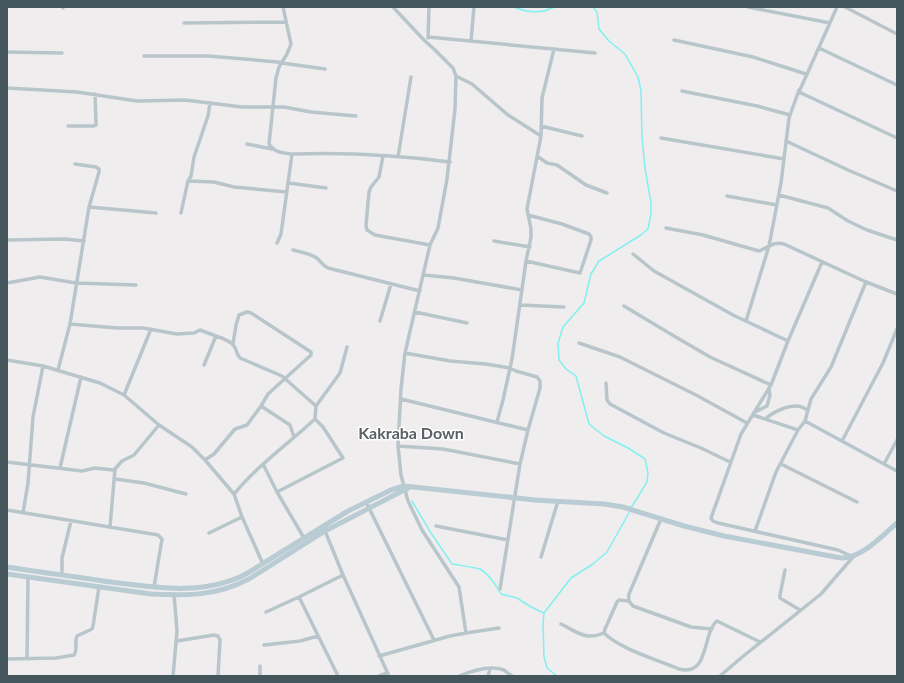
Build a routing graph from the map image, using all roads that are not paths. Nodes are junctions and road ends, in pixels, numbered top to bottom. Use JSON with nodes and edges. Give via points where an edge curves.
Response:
{"nodes":[{"id":1,"x":283,"y":7,"type":"edge"},
{"id":2,"x":393,"y":7,"type":"edge"},
{"id":3,"x":429,"y":7,"type":"edge"},
{"id":4,"x":474,"y":7,"type":"edge"},
{"id":5,"x":748,"y":7,"type":"edge"},
{"id":6,"x":837,"y":7,"type":"edge"},
{"id":7,"x":846,"y":7,"type":"edge"},
{"id":8,"x":286,"y":22,"type":"junction"},
{"id":9,"x":184,"y":23,"type":"dead end"},
{"id":10,"x":830,"y":23,"type":"junction"},
{"id":11,"x":897,"y":34,"type":"edge"},
{"id":12,"x":428,"y":37,"type":"junction"},
{"id":13,"x":674,"y":40,"type":"dead end"},
{"id":14,"x":471,"y":41,"type":"junction"},
{"id":15,"x":427,"y":43,"type":"junction"},
{"id":16,"x":819,"y":48,"type":"junction"},
{"id":17,"x":554,"y":49,"type":"junction"},
{"id":18,"x":7,"y":52,"type":"edge"},
{"id":19,"x":595,"y":53,"type":"dead end"},
{"id":20,"x":62,"y":54,"type":"dead end"},
{"id":21,"x":144,"y":56,"type":"dead end"},
{"id":22,"x":282,"y":63,"type":"junction"},
{"id":23,"x":325,"y":69,"type":"dead end"},
{"id":24,"x":806,"y":74,"type":"junction"},
{"id":25,"x":456,"y":76,"type":"junction"},
{"id":26,"x":411,"y":78,"type":"dead end"},
{"id":27,"x":897,"y":85,"type":"edge"},
{"id":28,"x":7,"y":88,"type":"edge"},
{"id":29,"x":682,"y":90,"type":"dead end"},
{"id":30,"x":799,"y":90,"type":"junction"},
{"id":31,"x":95,"y":94,"type":"junction"},
{"id":32,"x":210,"y":103,"type":"junction"},
{"id":33,"x":273,"y":107,"type":"junction"},
{"id":34,"x":790,"y":115,"type":"junction"},
{"id":35,"x":356,"y":116,"type":"dead end"},
{"id":36,"x":68,"y":126,"type":"dead end"},
{"id":37,"x":541,"y":126,"type":"junction"},
{"id":38,"x":542,"y":136,"type":"junction"},
{"id":39,"x":582,"y":136,"type":"dead end"},
{"id":40,"x":662,"y":138,"type":"dead end"},
{"id":41,"x":897,"y":138,"type":"edge"},
{"id":42,"x":786,"y":141,"type":"junction"},
{"id":43,"x":247,"y":144,"type":"dead end"},
{"id":44,"x":272,"y":148,"type":"junction"},
{"id":45,"x":292,"y":154,"type":"junction"},
{"id":46,"x":383,"y":156,"type":"junction"},
{"id":47,"x":537,"y":156,"type":"junction"},
{"id":48,"x":398,"y":157,"type":"junction"},
{"id":49,"x":784,"y":159,"type":"junction"},
{"id":50,"x":450,"y":162,"type":"junction"},
{"id":51,"x":75,"y":164,"type":"dead end"},
{"id":52,"x":188,"y":181,"type":"junction"},
{"id":53,"x":289,"y":183,"type":"junction"},
{"id":54,"x":326,"y":188,"type":"dead end"},
{"id":55,"x":897,"y":191,"type":"edge"},
{"id":56,"x":287,"y":192,"type":"junction"},
{"id":57,"x":607,"y":193,"type":"dead end"},
{"id":58,"x":779,"y":195,"type":"junction"},
{"id":59,"x":727,"y":196,"type":"dead end"},
{"id":60,"x":777,"y":205,"type":"junction"},
{"id":61,"x":90,"y":207,"type":"junction"},
{"id":62,"x":156,"y":213,"type":"dead end"},
{"id":63,"x":181,"y":213,"type":"dead end"},
{"id":64,"x":528,"y":215,"type":"junction"},
{"id":65,"x":666,"y":228,"type":"dead end"},
{"id":66,"x":7,"y":240,"type":"edge"},
{"id":67,"x":897,"y":240,"type":"edge"},
{"id":68,"x":84,"y":241,"type":"junction"},
{"id":69,"x":494,"y":242,"type":"dead end"},
{"id":70,"x":277,"y":243,"type":"dead end"},
{"id":71,"x":430,"y":246,"type":"junction"},
{"id":72,"x":770,"y":246,"type":"junction"},
{"id":73,"x":530,"y":247,"type":"junction"},
{"id":74,"x":293,"y":250,"type":"dead end"},
{"id":75,"x":633,"y":254,"type":"dead end"},
{"id":76,"x":526,"y":261,"type":"junction"},
{"id":77,"x":822,"y":262,"type":"junction"},
{"id":78,"x":424,"y":275,"type":"junction"},
{"id":79,"x":7,"y":282,"type":"edge"},
{"id":80,"x":76,"y":282,"type":"junction"},
{"id":81,"x":866,"y":282,"type":"junction"},
{"id":82,"x":391,"y":284,"type":"junction"},
{"id":83,"x":136,"y":285,"type":"dead end"},
{"id":84,"x":522,"y":290,"type":"junction"},
{"id":85,"x":420,"y":291,"type":"junction"},
{"id":86,"x":897,"y":294,"type":"edge"},
{"id":87,"x":521,"y":305,"type":"junction"},
{"id":88,"x":624,"y":306,"type":"dead end"},
{"id":89,"x":564,"y":307,"type":"dead end"},
{"id":90,"x":415,"y":312,"type":"junction"},
{"id":91,"x":380,"y":321,"type":"dead end"},
{"id":92,"x":746,"y":321,"type":"junction"},
{"id":93,"x":467,"y":323,"type":"dead end"},
{"id":94,"x":70,"y":324,"type":"junction"},
{"id":95,"x":150,"y":329,"type":"junction"},
{"id":96,"x":897,"y":329,"type":"edge"},
{"id":97,"x":216,"y":336,"type":"junction"},
{"id":98,"x":788,"y":342,"type":"junction"},
{"id":99,"x":580,"y":343,"type":"dead end"},
{"id":100,"x":233,"y":344,"type":"junction"},
{"id":101,"x":347,"y":347,"type":"dead end"},
{"id":102,"x":405,"y":353,"type":"junction"},
{"id":103,"x":7,"y":360,"type":"edge"},
{"id":104,"x":204,"y":365,"type":"dead end"},
{"id":105,"x":43,"y":366,"type":"junction"},
{"id":106,"x":510,"y":368,"type":"junction"},
{"id":107,"x":58,"y":370,"type":"junction"},
{"id":108,"x":81,"y":377,"type":"junction"},
{"id":109,"x":285,"y":378,"type":"junction"},
{"id":110,"x":606,"y":383,"type":"dead end"},
{"id":111,"x":770,"y":386,"type":"junction"},
{"id":112,"x":124,"y":395,"type":"junction"},
{"id":113,"x":401,"y":399,"type":"junction"},
{"id":114,"x":261,"y":406,"type":"junction"},
{"id":115,"x":316,"y":406,"type":"junction"},
{"id":116,"x":807,"y":410,"type":"junction"},
{"id":117,"x":753,"y":414,"type":"junction"},
{"id":118,"x":315,"y":419,"type":"junction"},
{"id":119,"x":765,"y":419,"type":"junction"},
{"id":120,"x":805,"y":421,"type":"junction"},
{"id":121,"x":497,"y":422,"type":"junction"},
{"id":122,"x":747,"y":423,"type":"junction"},
{"id":123,"x":159,"y":425,"type":"junction"},
{"id":124,"x":528,"y":430,"type":"junction"},
{"id":125,"x":798,"y":430,"type":"junction"},
{"id":126,"x":294,"y":437,"type":"junction"},
{"id":127,"x":897,"y":440,"type":"edge"},
{"id":128,"x":842,"y":441,"type":"junction"},
{"id":129,"x":398,"y":446,"type":"junction"},
{"id":130,"x":205,"y":460,"type":"junction"},
{"id":131,"x":7,"y":462,"type":"edge"},
{"id":132,"x":730,"y":462,"type":"junction"},
{"id":133,"x":30,"y":464,"type":"junction"},
{"id":134,"x":263,"y":464,"type":"junction"},
{"id":135,"x":520,"y":464,"type":"junction"},
{"id":136,"x":781,"y":464,"type":"junction"},
{"id":137,"x":884,"y":464,"type":"junction"},
{"id":138,"x":60,"y":468,"type":"junction"},
{"id":139,"x":115,"y":469,"type":"junction"},
{"id":140,"x":897,"y":471,"type":"edge"},
{"id":141,"x":115,"y":478,"type":"junction"},
{"id":142,"x":404,"y":488,"type":"junction"},
{"id":143,"x":277,"y":492,"type":"junction"},
{"id":144,"x":186,"y":494,"type":"dead end"},
{"id":145,"x":234,"y":494,"type":"junction"},
{"id":146,"x":516,"y":498,"type":"junction"},
{"id":147,"x":558,"y":501,"type":"junction"},
{"id":148,"x":366,"y":502,"type":"junction"},
{"id":149,"x":857,"y":502,"type":"dead end"},
{"id":150,"x":369,"y":508,"type":"junction"},
{"id":151,"x":7,"y":510,"type":"edge"},
{"id":152,"x":23,"y":513,"type":"junction"},
{"id":153,"x":242,"y":517,"type":"junction"},
{"id":154,"x":661,"y":519,"type":"junction"},
{"id":155,"x":71,"y":521,"type":"junction"},
{"id":156,"x":897,"y":523,"type":"edge"},
{"id":157,"x":436,"y":526,"type":"dead end"},
{"id":158,"x":110,"y":528,"type":"junction"},
{"id":159,"x":325,"y":531,"type":"junction"},
{"id":160,"x":755,"y":531,"type":"junction"},
{"id":161,"x":209,"y":533,"type":"dead end"},
{"id":162,"x":304,"y":538,"type":"junction"},
{"id":163,"x":508,"y":540,"type":"junction"},
{"id":164,"x":541,"y":556,"type":"dead end"},
{"id":165,"x":853,"y":557,"type":"junction"},
{"id":166,"x":263,"y":564,"type":"junction"},
{"id":167,"x":7,"y":568,"type":"edge"},
{"id":168,"x":785,"y":570,"type":"dead end"},
{"id":169,"x":7,"y":574,"type":"edge"},
{"id":170,"x":62,"y":575,"type":"junction"},
{"id":171,"x":343,"y":575,"type":"junction"},
{"id":172,"x":28,"y":577,"type":"junction"},
{"id":173,"x":99,"y":587,"type":"junction"},
{"id":174,"x":154,"y":588,"type":"junction"},
{"id":175,"x":500,"y":589,"type":"dead end"},
{"id":176,"x":174,"y":592,"type":"junction"},
{"id":177,"x":299,"y":598,"type":"junction"},
{"id":178,"x":629,"y":601,"type":"junction"},
{"id":179,"x":800,"y":610,"type":"junction"},
{"id":180,"x":266,"y":612,"type":"dead end"},
{"id":181,"x":561,"y":624,"type":"dead end"},
{"id":182,"x":499,"y":628,"type":"dead end"},
{"id":183,"x":712,"y":629,"type":"junction"},
{"id":184,"x":466,"y":633,"type":"junction"},
{"id":185,"x":604,"y":633,"type":"junction"},
{"id":186,"x":318,"y":636,"type":"junction"},
{"id":187,"x":434,"y":640,"type":"junction"},
{"id":188,"x":177,"y":641,"type":"junction"},
{"id":189,"x":760,"y":642,"type":"junction"},
{"id":190,"x":264,"y":645,"type":"dead end"},
{"id":191,"x":379,"y":656,"type":"junction"},
{"id":192,"x":27,"y":658,"type":"junction"},
{"id":193,"x":7,"y":659,"type":"edge"},
{"id":194,"x":260,"y":666,"type":"dead end"},
{"id":195,"x":490,"y":669,"type":"junction"},
{"id":196,"x":388,"y":675,"type":"edge"},
{"id":197,"x":173,"y":676,"type":"edge"},
{"id":198,"x":218,"y":676,"type":"edge"},
{"id":199,"x":260,"y":676,"type":"edge"},
{"id":200,"x":338,"y":676,"type":"edge"},
{"id":201,"x":380,"y":676,"type":"edge"},
{"id":202,"x":460,"y":676,"type":"edge"},
{"id":203,"x":488,"y":676,"type":"edge"},
{"id":204,"x":512,"y":676,"type":"edge"},
{"id":205,"x":720,"y":676,"type":"edge"}],
"edges":[{"from":1,"to":8,"type":"street"},
{"from":2,"to":15,"type":"street"},
{"from":3,"to":12,"type":"street"},
{"from":4,"to":14,"type":"street"},
{"from":5,"to":10,"type":"street"},
{"from":6,"to":10,"type":"street"},
{"from":7,"to":11,"type":"street"},
{"from":8,"to":9,"type":"street"},
{"from":8,"to":22,"type":"street","via":[[291,44]]},
{"from":10,"to":16,"type":"street"},
{"from":12,"to":14,"type":"street"},
{"from":12,"to":15,"type":"street"},
{"from":13,"to":24,"type":"street","via":[[753,57]]},
{"from":14,"to":17,"type":"street"},
{"from":15,"to":25,"type":"street","via":[[453,68]]},
{"from":16,"to":24,"type":"street"},
{"from":16,"to":27,"type":"street"},
{"from":17,"to":19,"type":"street"},
{"from":17,"to":37,"type":"street","via":[[542,98]]},
{"from":18,"to":20,"type":"street"},
{"from":21,"to":22,"type":"street","via":[[208,56]]},
{"from":22,"to":23,"type":"street"},
{"from":22,"to":33,"type":"street","via":[[276,78]]},
{"from":24,"to":30,"type":"street"},
{"from":25,"to":38,"type":"street","via":[[472,84],[508,115]]},
{"from":25,"to":50,"type":"street"},
{"from":26,"to":48,"type":"street"},
{"from":28,"to":31,"type":"street"},
{"from":29,"to":34,"type":"street"},
{"from":30,"to":34,"type":"street"},
{"from":30,"to":41,"type":"street","via":[[800,93]]},
{"from":31,"to":32,"type":"street","via":[[137,101],[185,100]]},
{"from":31,"to":36,"type":"street","via":[[96,125]]},
{"from":32,"to":33,"type":"street"},
{"from":32,"to":52,"type":"street"},
{"from":33,"to":35,"type":"street"},
{"from":33,"to":44,"type":"street","via":[[269,135],[269,144]]},
{"from":34,"to":42,"type":"street"},
{"from":37,"to":38,"type":"street"},
{"from":37,"to":39,"type":"street"},
{"from":38,"to":47,"type":"street"},
{"from":40,"to":49,"type":"street"},
{"from":42,"to":49,"type":"street"},
{"from":42,"to":55,"type":"street"},
{"from":43,"to":44,"type":"street"},
{"from":44,"to":45,"type":"street"},
{"from":45,"to":46,"type":"street"},
{"from":45,"to":53,"type":"street"},
{"from":46,"to":48,"type":"street"},
{"from":46,"to":71,"type":"street","via":[[379,177],[369,192],[367,230],[375,235]]},
{"from":47,"to":57,"type":"street","via":[[558,165],[586,185]]},
{"from":47,"to":64,"type":"street"},
{"from":48,"to":50,"type":"street"},
{"from":49,"to":58,"type":"street"},
{"from":50,"to":71,"type":"street","via":[[438,228]]},
{"from":51,"to":61,"type":"street","via":[[99,169]]},
{"from":52,"to":56,"type":"street"},
{"from":52,"to":63,"type":"street"},
{"from":53,"to":54,"type":"street"},
{"from":53,"to":56,"type":"street"},
{"from":56,"to":70,"type":"street"},
{"from":58,"to":60,"type":"street"},
{"from":58,"to":67,"type":"street","via":[[828,208],[867,230]]},
{"from":59,"to":60,"type":"street"},
{"from":60,"to":72,"type":"street"},
{"from":61,"to":62,"type":"street"},
{"from":61,"to":68,"type":"street"},
{"from":64,"to":73,"type":"street","via":[[531,229]]},
{"from":64,"to":76,"type":"street","via":[[589,234],[591,240],[580,273]]},
{"from":65,"to":72,"type":"street","via":[[715,237],[759,251]]},
{"from":66,"to":68,"type":"street"},
{"from":68,"to":80,"type":"street"},
{"from":69,"to":73,"type":"street"},
{"from":71,"to":78,"type":"street"},
{"from":72,"to":77,"type":"street","via":[[779,242]]},
{"from":72,"to":92,"type":"street"},
{"from":73,"to":76,"type":"street"},
{"from":74,"to":82,"type":"street","via":[[318,258],[328,268]]},
{"from":75,"to":92,"type":"street","via":[[654,271]]},
{"from":76,"to":84,"type":"street"},
{"from":77,"to":81,"type":"street"},
{"from":77,"to":98,"type":"street"},
{"from":78,"to":84,"type":"street"},
{"from":78,"to":85,"type":"street"},
{"from":79,"to":80,"type":"street","via":[[40,277]]},
{"from":80,"to":83,"type":"street"},
{"from":80,"to":94,"type":"street"},
{"from":81,"to":86,"type":"street"},
{"from":81,"to":116,"type":"street","via":[[831,368],[811,398]]},
{"from":82,"to":85,"type":"street"},
{"from":82,"to":91,"type":"street"},
{"from":84,"to":87,"type":"street"},
{"from":85,"to":90,"type":"street"},
{"from":87,"to":89,"type":"street"},
{"from":87,"to":106,"type":"street"},
{"from":88,"to":111,"type":"street","via":[[710,356]]},
{"from":90,"to":93,"type":"street"},
{"from":90,"to":102,"type":"street"},
{"from":92,"to":98,"type":"street"},
{"from":94,"to":95,"type":"street"},
{"from":94,"to":107,"type":"street"},
{"from":95,"to":97,"type":"street","via":[[177,334],[200,330]]},
{"from":95,"to":112,"type":"street"},
{"from":96,"to":128,"type":"street","via":[[883,363]]},
{"from":97,"to":100,"type":"street"},
{"from":97,"to":104,"type":"street"},
{"from":98,"to":111,"type":"street"},
{"from":99,"to":122,"type":"street","via":[[620,357]]},
{"from":100,"to":109,"type":"street","via":[[240,358]]},
{"from":100,"to":109,"type":"street","via":[[239,315],[247,312],[311,352],[311,356]]},
{"from":101,"to":115,"type":"street","via":[[340,373]]},
{"from":102,"to":106,"type":"street"},
{"from":102,"to":113,"type":"street"},
{"from":103,"to":105,"type":"street"},
{"from":105,"to":107,"type":"street"},
{"from":105,"to":133,"type":"street","via":[[33,417]]},
{"from":106,"to":121,"type":"street"},
{"from":106,"to":124,"type":"street","via":[[536,377],[540,381]]},
{"from":107,"to":108,"type":"street"},
{"from":108,"to":112,"type":"street"},
{"from":108,"to":138,"type":"street"},
{"from":109,"to":114,"type":"street","via":[[268,394]]},
{"from":109,"to":115,"type":"street"},
{"from":110,"to":132,"type":"street","via":[[607,400],[610,404],[664,433]]},
{"from":111,"to":117,"type":"street"},
{"from":111,"to":117,"type":"street","via":[[767,406]]},
{"from":112,"to":123,"type":"street"},
{"from":113,"to":121,"type":"street"},
{"from":113,"to":129,"type":"street"},
{"from":114,"to":126,"type":"street","via":[[290,425]]},
{"from":114,"to":130,"type":"street","via":[[247,425],[235,429],[214,454]]},
{"from":115,"to":118,"type":"street"},
{"from":116,"to":119,"type":"street","via":[[796,406],[774,412]]},
{"from":116,"to":120,"type":"street"},
{"from":117,"to":119,"type":"street"},
{"from":117,"to":122,"type":"street"},
{"from":118,"to":126,"type":"street"},
{"from":118,"to":143,"type":"street","via":[[343,458]]},
{"from":119,"to":125,"type":"street"},
{"from":120,"to":125,"type":"street"},
{"from":120,"to":128,"type":"street"},
{"from":121,"to":124,"type":"street"},
{"from":122,"to":132,"type":"street"},
{"from":123,"to":130,"type":"street","via":[[192,447]]},
{"from":123,"to":139,"type":"street","via":[[134,455],[122,461]]},
{"from":124,"to":135,"type":"street"},
{"from":125,"to":136,"type":"street"},
{"from":126,"to":134,"type":"street"},
{"from":127,"to":137,"type":"street"},
{"from":128,"to":137,"type":"street"},
{"from":129,"to":135,"type":"street","via":[[443,449]]},
{"from":129,"to":142,"type":"street"},
{"from":130,"to":145,"type":"street"},
{"from":131,"to":133,"type":"street"},
{"from":132,"to":160,"type":"street","via":[[711,518],[718,523]]},
{"from":133,"to":138,"type":"street"},
{"from":133,"to":152,"type":"street"},
{"from":134,"to":143,"type":"street"},
{"from":134,"to":145,"type":"street"},
{"from":135,"to":146,"type":"street"},
{"from":136,"to":149,"type":"street"},
{"from":136,"to":160,"type":"street"},
{"from":137,"to":140,"type":"street"},
{"from":138,"to":139,"type":"street","via":[[82,471],[95,468]]},
{"from":139,"to":141,"type":"street"},
{"from":141,"to":144,"type":"street"},
{"from":141,"to":158,"type":"street"},
{"from":142,"to":146,"type":"street"},
{"from":142,"to":148,"type":"street","via":[[391,490]]},
{"from":142,"to":150,"type":"street"},
{"from":142,"to":184,"type":"street","via":[[422,530],[461,592]]},
{"from":143,"to":162,"type":"street"},
{"from":145,"to":153,"type":"street"},
{"from":146,"to":147,"type":"street"},
{"from":146,"to":163,"type":"street"},
{"from":147,"to":154,"type":"street","via":[[623,507]]},
{"from":147,"to":164,"type":"street"},
{"from":148,"to":150,"type":"street"},
{"from":148,"to":162,"type":"street"},
{"from":150,"to":159,"type":"street"},
{"from":150,"to":187,"type":"street"},
{"from":151,"to":152,"type":"street"},
{"from":152,"to":155,"type":"street"},
{"from":153,"to":161,"type":"street"},
{"from":153,"to":166,"type":"street"},
{"from":154,"to":165,"type":"street","via":[[724,536],[834,557]]},
{"from":154,"to":178,"type":"street","via":[[629,594]]},
{"from":155,"to":158,"type":"street"},
{"from":155,"to":170,"type":"street","via":[[62,558]]},
{"from":156,"to":165,"type":"street"},
{"from":157,"to":163,"type":"street"},
{"from":158,"to":174,"type":"street","via":[[161,537]]},
{"from":159,"to":171,"type":"street"},
{"from":159,"to":176,"type":"street","via":[[266,570],[236,586],[208,594]]},
{"from":160,"to":165,"type":"street","via":[[838,550]]},
{"from":162,"to":166,"type":"street"},
{"from":163,"to":175,"type":"street"},
{"from":165,"to":179,"type":"street","via":[[821,594]]},
{"from":166,"to":176,"type":"street","via":[[235,580],[205,588]]},
{"from":167,"to":170,"type":"street"},
{"from":168,"to":179,"type":"street","via":[[780,598]]},
{"from":169,"to":172,"type":"street"},
{"from":170,"to":174,"type":"street"},
{"from":171,"to":177,"type":"street"},
{"from":171,"to":191,"type":"street"},
{"from":172,"to":173,"type":"street"},
{"from":172,"to":192,"type":"street"},
{"from":173,"to":176,"type":"street","via":[[151,594]]},
{"from":173,"to":192,"type":"street","via":[[92,629],[76,636],[74,655]]},
{"from":174,"to":176,"type":"street"},
{"from":176,"to":188,"type":"street"},
{"from":177,"to":180,"type":"street"},
{"from":177,"to":186,"type":"street"},
{"from":178,"to":183,"type":"street","via":[[633,606],[678,622]]},
{"from":178,"to":185,"type":"street","via":[[617,602]]},
{"from":179,"to":189,"type":"street"},
{"from":181,"to":185,"type":"street","via":[[587,637]]},
{"from":182,"to":184,"type":"street"},
{"from":183,"to":185,"type":"street","via":[[702,658],[696,667],[687,670],[629,649]]},
{"from":183,"to":189,"type":"street","via":[[718,621]]},
{"from":184,"to":187,"type":"street"},
{"from":186,"to":190,"type":"street"},
{"from":186,"to":200,"type":"street"},
{"from":187,"to":191,"type":"street"},
{"from":188,"to":197,"type":"street"},
{"from":188,"to":198,"type":"street","via":[[218,636]]},
{"from":189,"to":205,"type":"street"},
{"from":191,"to":196,"type":"street"},
{"from":192,"to":193,"type":"street"},
{"from":194,"to":199,"type":"street"},
{"from":195,"to":202,"type":"street"},
{"from":195,"to":203,"type":"street"},
{"from":195,"to":204,"type":"street","via":[[504,670]]},
{"from":196,"to":201,"type":"street"}]}
